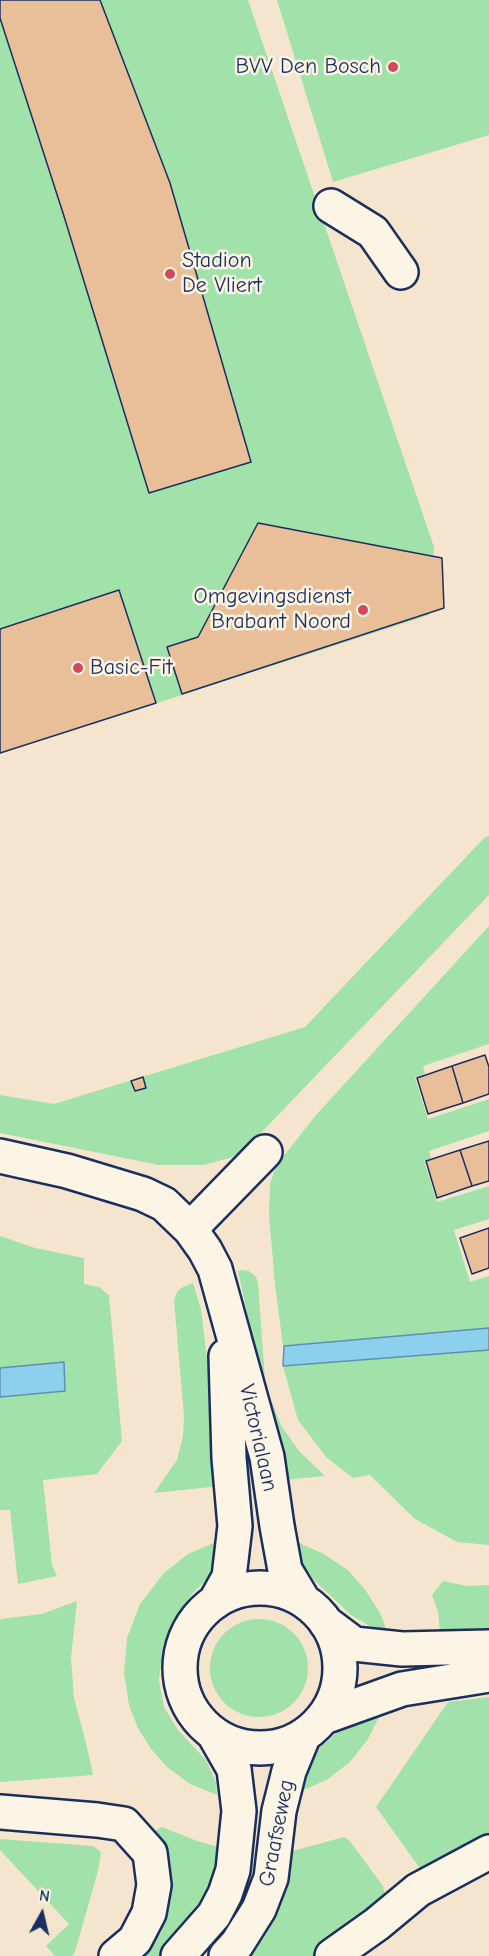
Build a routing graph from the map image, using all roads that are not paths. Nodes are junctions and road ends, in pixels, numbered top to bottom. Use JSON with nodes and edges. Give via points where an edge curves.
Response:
{"nodes":[{"id":1,"x":331,"y":206,"type":"dead end"},
{"id":2,"x":401,"y":272,"type":"dead end"},
{"id":3,"x":265,"y":1152,"type":"dead end"},
{"id":4,"x":0,"y":1156,"type":"edge"},
{"id":5,"x":190,"y":1229,"type":"junction"},
{"id":6,"x":225,"y":1309,"type":"junction"},
{"id":7,"x":303,"y":1600,"type":"junction"},
{"id":8,"x":215,"y":1602,"type":"junction"},
{"id":9,"x":326,"y":1623,"type":"junction"},
{"id":10,"x":489,"y":1647,"type":"edge"},
{"id":11,"x":489,"y":1675,"type":"edge"},
{"id":12,"x":314,"y":1727,"type":"junction"},
{"id":13,"x":214,"y":1734,"type":"junction"},
{"id":14,"x":0,"y":1812,"type":"edge"},
{"id":15,"x":489,"y":1852,"type":"edge"},
{"id":16,"x":116,"y":1956,"type":"edge"},
{"id":17,"x":178,"y":1956,"type":"edge"},
{"id":18,"x":226,"y":1956,"type":"edge"},
{"id":19,"x":332,"y":1956,"type":"edge"}],
"edges":[{"from":1,"to":2,"type":"street","via":[[373,232]]},
{"from":3,"to":5,"type":"street"},
{"from":4,"to":5,"type":"street","name":"Victorialaan","via":[[143,1194],[164,1204]]},
{"from":5,"to":6,"type":"street","name":"Victorialaan","via":[[214,1269]]},
{"from":6,"to":7,"type":"street","name":"Victorialaan","via":[[267,1457],[285,1570]]},
{"from":6,"to":8,"type":"street","name":"Victorialaan","via":[[235,1526],[229,1577]]},
{"from":7,"to":8,"type":"street","via":[[281,1591],[258,1588],[236,1592]]},
{"from":7,"to":9,"type":"street"},
{"from":8,"to":13,"type":"street","via":[[189,1630],[179,1667],[185,1698],[202,1724]]},
{"from":9,"to":10,"type":"street","via":[[354,1644],[402,1649]]},
{"from":9,"to":12,"type":"street","via":[[337,1645],[341,1670],[336,1695]]},
{"from":11,"to":12,"type":"street","via":[[402,1689]]},
{"from":12,"to":13,"type":"street","via":[[281,1746],[258,1749]]},
{"from":12,"to":18,"type":"street","name":"Graafseweg","via":[[289,1771],[279,1811],[271,1878],[259,1909]]},
{"from":13,"to":17,"type":"street","name":"Graafseweg","via":[[234,1769],[239,1811],[233,1870],[214,1915]]},
{"from":14,"to":16,"type":"street","via":[[124,1824],[150,1853],[154,1885],[149,1913],[135,1940]]},
{"from":15,"to":19,"type":"street","via":[[417,1890]]}]}
